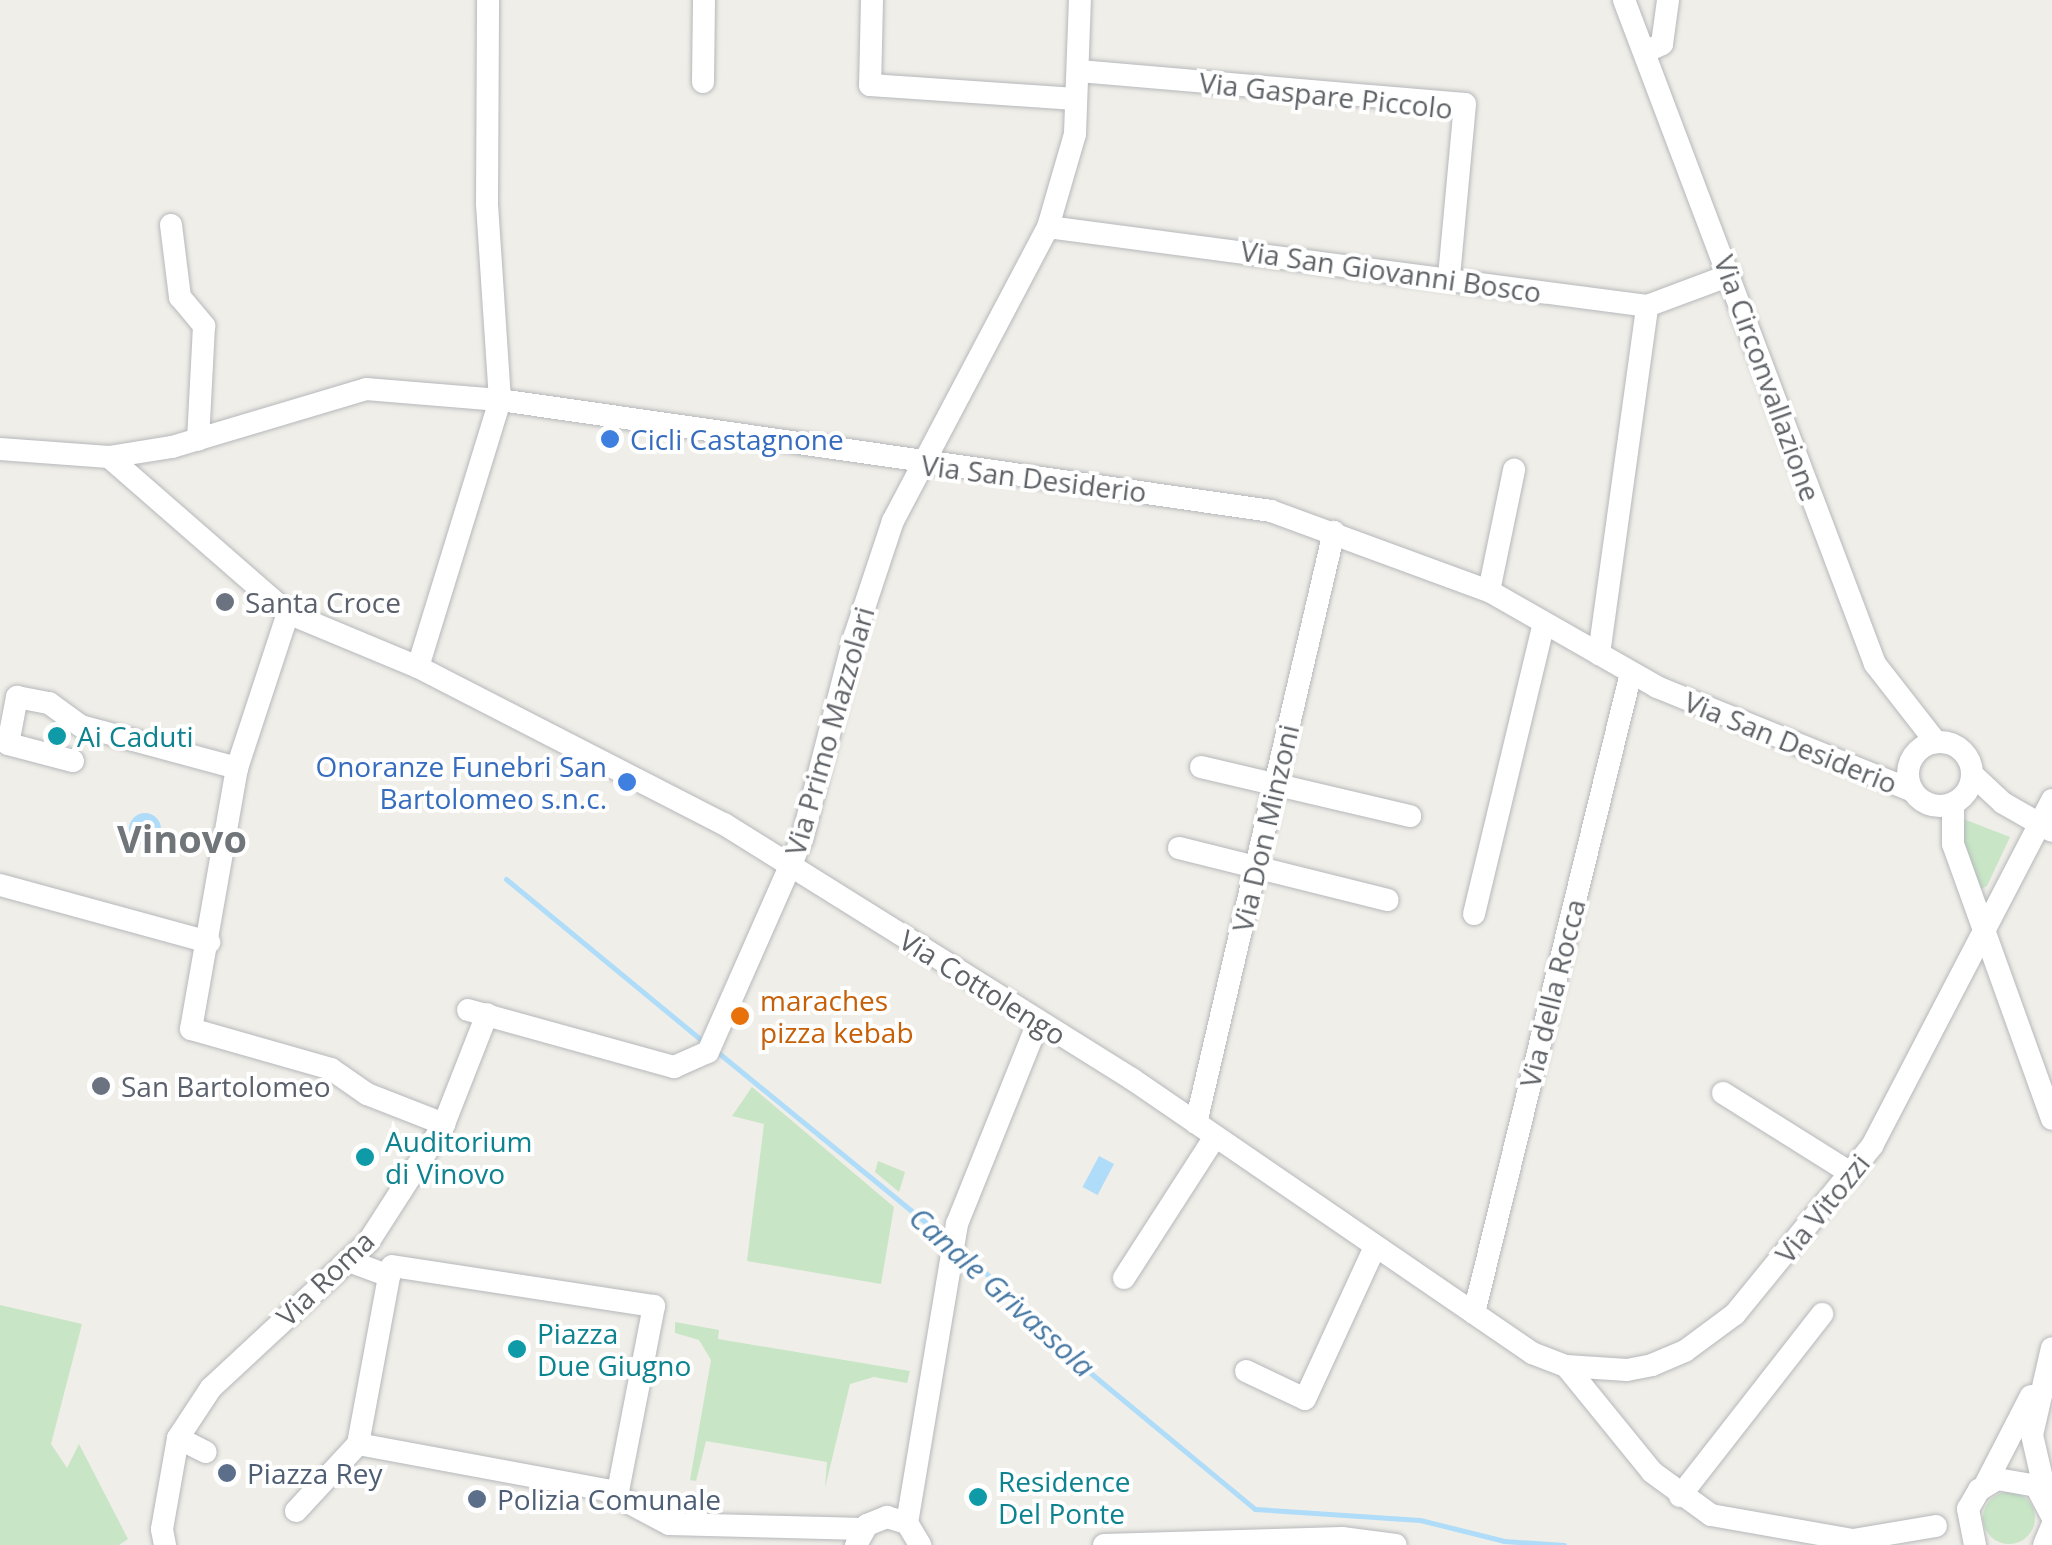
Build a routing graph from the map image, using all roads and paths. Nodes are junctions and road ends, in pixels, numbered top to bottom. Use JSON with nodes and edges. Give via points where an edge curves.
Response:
{"nodes":[{"id":1,"x":488,"y":0,"type":"edge"},
{"id":2,"x":704,"y":0,"type":"edge"},
{"id":3,"x":872,"y":0,"type":"edge"},
{"id":4,"x":1080,"y":0,"type":"edge"},
{"id":5,"x":1624,"y":0,"type":"edge"},
{"id":6,"x":1668,"y":0,"type":"edge"},
{"id":7,"x":1645,"y":52,"type":"junction"},
{"id":8,"x":1080,"y":70,"type":"junction"},
{"id":9,"x":703,"y":82,"type":"dead end"},
{"id":10,"x":1076,"y":100,"type":"junction"},
{"id":11,"x":170,"y":225,"type":"dead end"},
{"id":12,"x":1048,"y":227,"type":"junction"},
{"id":13,"x":1730,"y":276,"type":"junction"},
{"id":14,"x":1450,"y":277,"type":"junction"},
{"id":15,"x":1648,"y":306,"type":"junction"},
{"id":16,"x":500,"y":400,"type":"junction"},
{"id":17,"x":198,"y":440,"type":"junction"},
{"id":18,"x":0,"y":449,"type":"edge"},
{"id":19,"x":109,"y":458,"type":"junction"},
{"id":20,"x":925,"y":464,"type":"junction"},
{"id":21,"x":1514,"y":470,"type":"dead end"},
{"id":22,"x":1334,"y":532,"type":"junction"},
{"id":23,"x":1490,"y":591,"type":"junction"},
{"id":24,"x":288,"y":613,"type":"junction"},
{"id":25,"x":1544,"y":622,"type":"junction"},
{"id":26,"x":1599,"y":654,"type":"junction"},
{"id":27,"x":418,"y":667,"type":"junction"},
{"id":28,"x":1631,"y":672,"type":"junction"},
{"id":29,"x":1927,"y":746,"type":"junction"},
{"id":30,"x":73,"y":761,"type":"dead end"},
{"id":31,"x":1201,"y":767,"type":"dead end"},
{"id":32,"x":237,"y":768,"type":"junction"},
{"id":33,"x":1972,"y":775,"type":"junction"},
{"id":34,"x":1903,"y":782,"type":"junction"},
{"id":35,"x":1275,"y":784,"type":"junction"},
{"id":36,"x":2052,"y":800,"type":"edge"},
{"id":37,"x":1950,"y":803,"type":"junction"},
{"id":38,"x":2003,"y":804,"type":"junction"},
{"id":39,"x":1410,"y":816,"type":"dead end"},
{"id":40,"x":2043,"y":827,"type":"edge"},
{"id":41,"x":1179,"y":848,"type":"dead end"},
{"id":42,"x":790,"y":866,"type":"junction"},
{"id":43,"x":1256,"y":868,"type":"junction"},
{"id":44,"x":11,"y":888,"type":"edge"},
{"id":45,"x":1388,"y":900,"type":"dead end"},
{"id":46,"x":1474,"y":914,"type":"dead end"},
{"id":47,"x":1980,"y":929,"type":"junction"},
{"id":48,"x":209,"y":942,"type":"junction"},
{"id":49,"x":477,"y":1012,"type":"joint"},
{"id":50,"x":1038,"y":1022,"type":"junction"},
{"id":51,"x":1723,"y":1093,"type":"dead end"},
{"id":52,"x":417,"y":1114,"type":"junction"},
{"id":53,"x":2052,"y":1119,"type":"edge"},
{"id":54,"x":444,"y":1124,"type":"junction"},
{"id":55,"x":1206,"y":1130,"type":"junction"},
{"id":56,"x":426,"y":1152,"type":"junction"},
{"id":57,"x":1852,"y":1174,"type":"junction"},
{"id":58,"x":369,"y":1241,"type":"junction"},
{"id":59,"x":1374,"y":1250,"type":"junction"},
{"id":60,"x":349,"y":1261,"type":"junction"},
{"id":61,"x":390,"y":1271,"type":"junction"},
{"id":62,"x":1124,"y":1278,"type":"dead end"},
{"id":63,"x":1474,"y":1313,"type":"junction"},
{"id":64,"x":1822,"y":1314,"type":"dead end"},
{"id":65,"x":2052,"y":1348,"type":"edge"},
{"id":66,"x":1566,"y":1366,"type":"junction"},
{"id":67,"x":1246,"y":1371,"type":"dead end"},
{"id":68,"x":2045,"y":1372,"type":"junction"},
{"id":69,"x":178,"y":1438,"type":"junction"},
{"id":70,"x":358,"y":1444,"type":"junction"},
{"id":71,"x":206,"y":1452,"type":"dead end"},
{"id":72,"x":1979,"y":1490,"type":"junction"},
{"id":73,"x":617,"y":1496,"type":"junction"},
{"id":74,"x":1680,"y":1496,"type":"junction"},
{"id":75,"x":2050,"y":1505,"type":"edge"},
{"id":76,"x":296,"y":1511,"type":"dead end"},
{"id":77,"x":1936,"y":1526,"type":"junction"},
{"id":78,"x":2052,"y":1526,"type":"edge"},
{"id":79,"x":912,"y":1534,"type":"edge"},
{"id":80,"x":857,"y":1540,"type":"edge"},
{"id":81,"x":1169,"y":1544,"type":"edge"},
{"id":82,"x":165,"y":1545,"type":"edge"},
{"id":83,"x":1104,"y":1545,"type":"edge"},
{"id":84,"x":1396,"y":1545,"type":"edge"},
{"id":85,"x":1904,"y":1545,"type":"edge"},
{"id":86,"x":1975,"y":1545,"type":"edge"},
{"id":87,"x":2044,"y":1545,"type":"edge"}],
"edges":[{"from":1,"to":16,"type":"street","via":[[488,203]]},
{"from":2,"to":9,"type":"street"},
{"from":3,"to":10,"type":"street","via":[[870,85]]},
{"from":4,"to":8,"type":"street","name":"Via Primo Mazzolari"},
{"from":5,"to":7,"type":"street","name":"Via Circonvallazione"},
{"from":6,"to":7,"type":"street","via":[[1662,44]]},
{"from":7,"to":13,"type":"street","name":"Via Circonvallazione"},
{"from":8,"to":10,"type":"street","name":"Via Primo Mazzolari"},
{"from":8,"to":14,"type":"street","name":"Via Gaspare Piccolo","via":[[1464,104]]},
{"from":10,"to":12,"type":"street","name":"Via Primo Mazzolari","via":[[1075,134]]},
{"from":11,"to":17,"type":"street","via":[[180,296],[204,326]]},
{"from":12,"to":14,"type":"street","name":"Via San Giovanni Bosco"},
{"from":12,"to":20,"type":"street","name":"Via Primo Mazzolari"},
{"from":13,"to":15,"type":"street","name":"Via San Giovanni Bosco"},
{"from":13,"to":29,"type":"street","name":"Via Circonvallazione","via":[[1875,664]]},
{"from":14,"to":15,"type":"street","name":"Via San Giovanni Bosco"},
{"from":15,"to":26,"type":"street"},
{"from":16,"to":17,"type":"street","name":"Via San Desiderio","via":[[366,389]]},
{"from":16,"to":20,"type":"street","name":"Via San Desiderio"},
{"from":16,"to":27,"type":"street"},
{"from":17,"to":19,"type":"street","name":"Via San Desiderio"},
{"from":18,"to":19,"type":"street"},
{"from":19,"to":24,"type":"street","name":"Via Cottolengo"},
{"from":20,"to":22,"type":"street","name":"Via San Desiderio","via":[[1270,511]]},
{"from":20,"to":42,"type":"street","name":"Via Primo Mazzolari","via":[[893,521],[859,621],[832,741]]},
{"from":21,"to":23,"type":"street"},
{"from":22,"to":23,"type":"street","name":"Via San Desiderio"},
{"from":22,"to":35,"type":"street","name":"Via Don Minzoni"},
{"from":23,"to":25,"type":"street","name":"Via San Desiderio"},
{"from":24,"to":27,"type":"street","name":"Via Cottolengo"},
{"from":24,"to":32,"type":"street"},
{"from":25,"to":26,"type":"street","name":"Via San Desiderio"},
{"from":25,"to":46,"type":"street"},
{"from":26,"to":28,"type":"street","name":"Via San Desiderio"},
{"from":27,"to":42,"type":"street","name":"Via Cottolengo","via":[[724,824]]},
{"from":28,"to":34,"type":"street","name":"Via San Desiderio"},
{"from":28,"to":63,"type":"street","name":"Via della Rocca"},
{"from":29,"to":33,"type":"street","via":[[1962,750]]},
{"from":29,"to":34,"type":"street"},
{"from":30,"to":32,"type":"street","via":[[8,744],[17,697],[49,703],[82,726]]},
{"from":31,"to":35,"type":"street"},
{"from":32,"to":48,"type":"street"},
{"from":33,"to":37,"type":"street"},
{"from":33,"to":38,"type":"street"},
{"from":34,"to":37,"type":"street","name":"Via San Desiderio"},
{"from":35,"to":39,"type":"street"},
{"from":35,"to":43,"type":"street","name":"Via Don Minzoni"},
{"from":36,"to":40,"type":"street","name":"Via Vitozzi"},
{"from":37,"to":38,"type":"street"},
{"from":37,"to":47,"type":"street","via":[[1953,844]]},
{"from":38,"to":40,"type":"street"},
{"from":40,"to":47,"type":"street","name":"Via Vitozzi"},
{"from":41,"to":43,"type":"street"},
{"from":42,"to":49,"type":"street","name":"Via Primo Mazzolari","via":[[710,1048],[674,1066]]},
{"from":42,"to":50,"type":"street","name":"Via Cottolengo"},
{"from":43,"to":45,"type":"street"},
{"from":43,"to":55,"type":"street","name":"Via Don Minzoni"},
{"from":44,"to":48,"type":"street"},
{"from":47,"to":53,"type":"street"},
{"from":47,"to":57,"type":"street","name":"Via Vitozzi"},
{"from":48,"to":52,"type":"street","via":[[191,1030],[332,1069],[367,1094]]},
{"from":49,"to":54,"type":"street","name":"Via Roma"},
{"from":50,"to":55,"type":"street","name":"Via Cottolengo"},
{"from":50,"to":79,"type":"street","via":[[953,1244],[912,1491]]},
{"from":51,"to":57,"type":"street"},
{"from":52,"to":54,"type":"street"},
{"from":52,"to":56,"type":"street"},
{"from":54,"to":56,"type":"street","name":"Via Roma"},
{"from":55,"to":59,"type":"street","name":"Via Cottolengo"},
{"from":55,"to":62,"type":"street","name":"Via Don Minzoni"},
{"from":56,"to":58,"type":"street","name":"Via Roma"},
{"from":57,"to":66,"type":"street","name":"Via Vitozzi","via":[[1712,1335],[1627,1370]]},
{"from":58,"to":60,"type":"street","name":"Via Roma"},
{"from":58,"to":61,"type":"street"},
{"from":59,"to":63,"type":"street","name":"Via Cottolengo"},
{"from":59,"to":67,"type":"street","via":[[1305,1399]]},
{"from":60,"to":61,"type":"street"},
{"from":60,"to":69,"type":"street","name":"Via Roma","via":[[211,1388]]},
{"from":61,"to":70,"type":"street"},
{"from":61,"to":73,"type":"street","via":[[654,1306]]},
{"from":63,"to":66,"type":"street","name":"Via Cottolengo"},
{"from":64,"to":74,"type":"street"},
{"from":65,"to":68,"type":"street"},
{"from":66,"to":74,"type":"street","name":"Via Cottolengo","via":[[1582,1394]]},
{"from":68,"to":72,"type":"street"},
{"from":68,"to":75,"type":"street","via":[[2032,1435]]},
{"from":69,"to":71,"type":"street"},
{"from":69,"to":82,"type":"street","name":"Via Roma"},
{"from":70,"to":73,"type":"street"},
{"from":70,"to":76,"type":"street"},
{"from":72,"to":75,"type":"street","via":[[2024,1480]]},
{"from":72,"to":77,"type":"street"},
{"from":72,"to":86,"type":"street","via":[[1967,1522]]},
{"from":73,"to":80,"type":"street","via":[[669,1524]]},
{"from":74,"to":77,"type":"street","name":"Via Cottolengo","via":[[1744,1526],[1853,1540]]},
{"from":77,"to":85,"type":"street"},
{"from":78,"to":87,"type":"street"},
{"from":79,"to":80,"type":"street"},
{"from":81,"to":83,"type":"street"},
{"from":81,"to":84,"type":"street","via":[[1342,1538]]}]}
